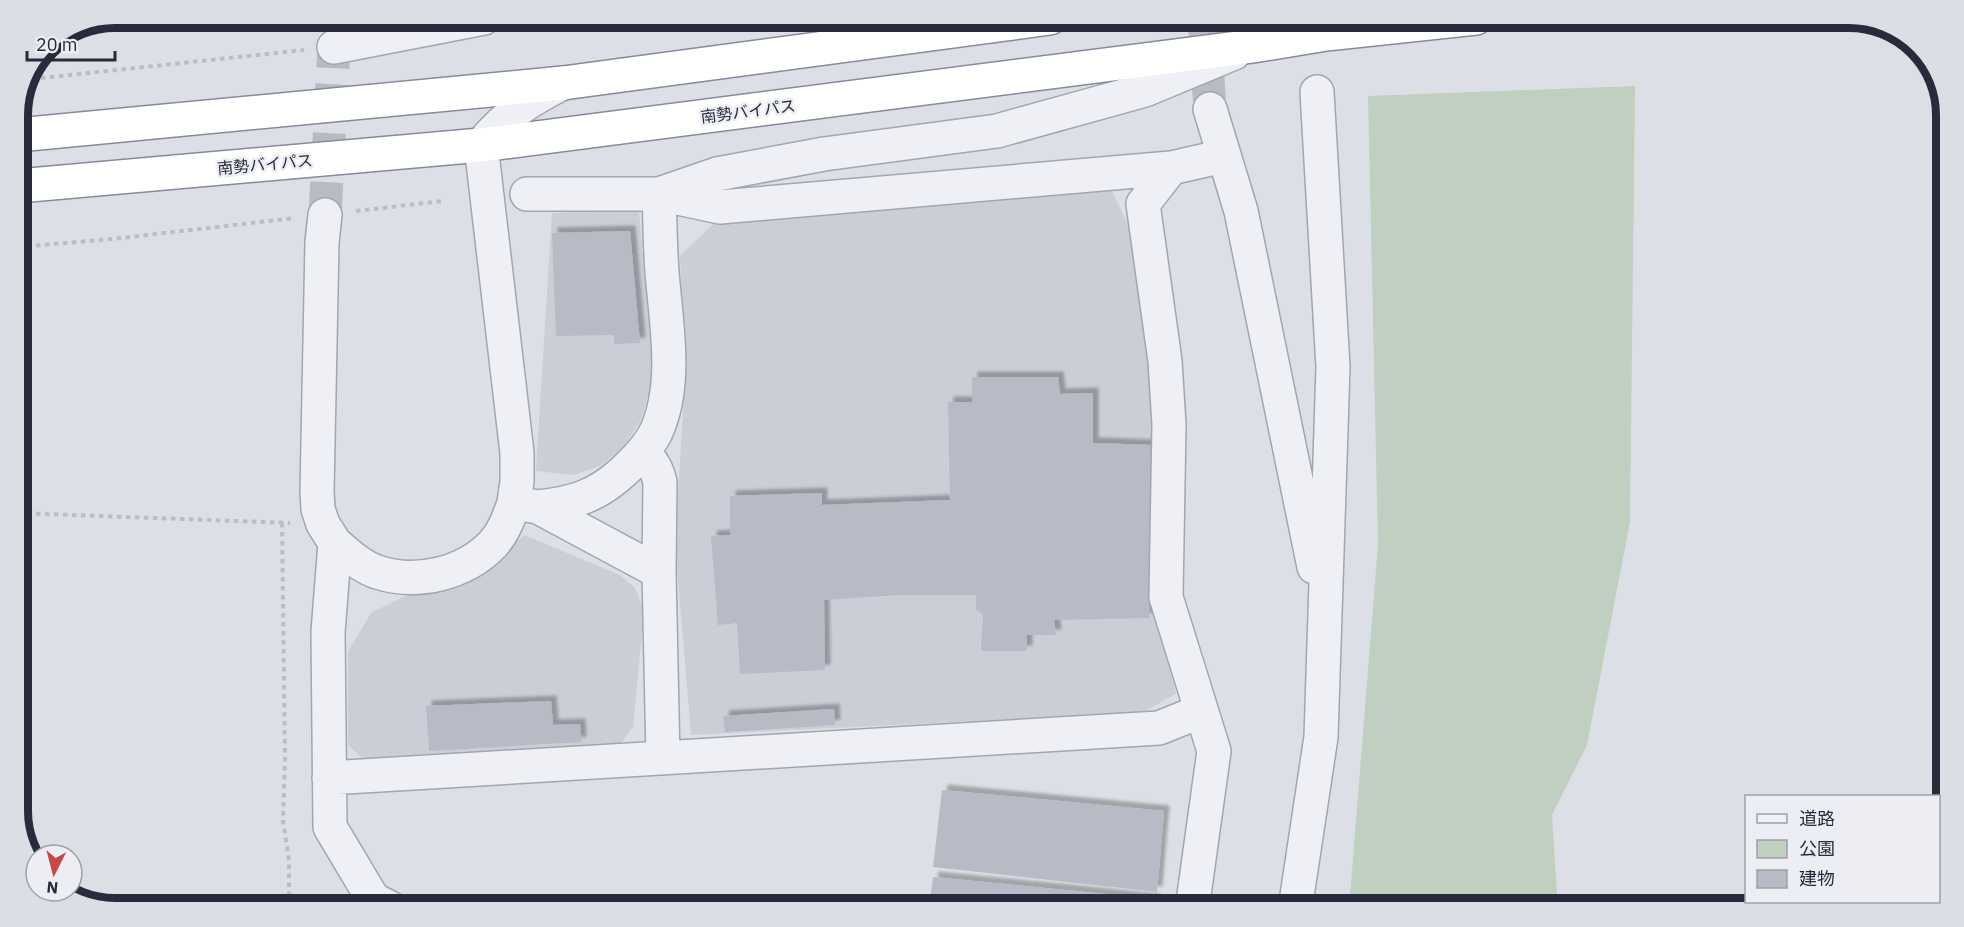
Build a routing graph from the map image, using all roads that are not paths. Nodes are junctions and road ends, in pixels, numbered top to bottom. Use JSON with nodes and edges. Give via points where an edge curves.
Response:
{"nodes":[{"id":1,"x":384,"y":28,"type":"edge"},
{"id":2,"x":975,"y":28,"type":"edge"},
{"id":3,"x":1382,"y":28,"type":"edge"},
{"id":4,"x":1253,"y":46,"type":"junction"},
{"id":5,"x":334,"y":47,"type":"road end"},
{"id":6,"x":563,"y":83,"type":"junction"},
{"id":7,"x":1317,"y":92,"type":"dead end"},
{"id":8,"x":1210,"y":109,"type":"tunnel mouth"},
{"id":9,"x":29,"y":134,"type":"edge"},
{"id":10,"x":481,"y":145,"type":"junction"},
{"id":11,"x":1224,"y":156,"type":"junction"},
{"id":12,"x":1171,"y":168,"type":"junction"},
{"id":13,"x":29,"y":185,"type":"edge"},
{"id":14,"x":527,"y":194,"type":"dead end"},
{"id":15,"x":659,"y":194,"type":"junction"},
{"id":16,"x":325,"y":215,"type":"tunnel mouth"},
{"id":17,"x":642,"y":452,"type":"junction"},
{"id":18,"x":526,"y":505,"type":"junction"},
{"id":19,"x":329,"y":534,"type":"junction"},
{"id":20,"x":659,"y":572,"type":"junction"},
{"id":21,"x":1325,"y":622,"type":"junction"},
{"id":22,"x":1201,"y":711,"type":"junction"},
{"id":23,"x":663,"y":758,"type":"junction"},
{"id":24,"x":329,"y":778,"type":"junction"},
{"id":25,"x":372,"y":898,"type":"edge"},
{"id":26,"x":1194,"y":898,"type":"edge"},
{"id":27,"x":1297,"y":898,"type":"edge"}],
"edges":[{"from":1,"to":5,"type":"street"},
{"from":2,"to":6,"type":"highway"},
{"from":3,"to":4,"type":"highway","name":"南勢バイパス"},
{"from":4,"to":10,"type":"highway","name":"南勢バイパス"},
{"from":4,"to":15,"type":"street","via":[[1145,90],[997,131],[802,158],[717,174]]},
{"from":6,"to":9,"type":"highway"},
{"from":6,"to":10,"type":"street","via":[[516,110]]},
{"from":7,"to":21,"type":"street","via":[[1333,367]]},
{"from":8,"to":11,"type":"street"},
{"from":10,"to":13,"type":"highway","name":"南勢バイパス"},
{"from":10,"to":18,"type":"street","via":[[517,481]]},
{"from":11,"to":12,"type":"street"},
{"from":11,"to":21,"type":"street","via":[[1241,211]]},
{"from":12,"to":15,"type":"street","via":[[720,207]]},
{"from":12,"to":22,"type":"street","via":[[1143,204],[1165,361],[1166,597]]},
{"from":14,"to":15,"type":"street"},
{"from":15,"to":17,"type":"street","via":[[667,390],[655,433]]},
{"from":16,"to":19,"type":"street","via":[[317,492],[318,509]]},
{"from":17,"to":18,"type":"street","via":[[612,482],[587,497],[567,504]]},
{"from":17,"to":20,"type":"street","via":[[653,463],[660,482]]},
{"from":18,"to":19,"type":"street","via":[[493,544],[472,561],[438,575],[399,576],[376,571],[355,561]]},
{"from":18,"to":20,"type":"street"},
{"from":19,"to":24,"type":"street"},
{"from":20,"to":23,"type":"street"},
{"from":21,"to":27,"type":"street","via":[[1321,737]]},
{"from":22,"to":23,"type":"street","via":[[1159,728]]},
{"from":22,"to":26,"type":"street","via":[[1214,751]]},
{"from":23,"to":24,"type":"street"},
{"from":24,"to":25,"type":"street","via":[[330,826]]}]}
